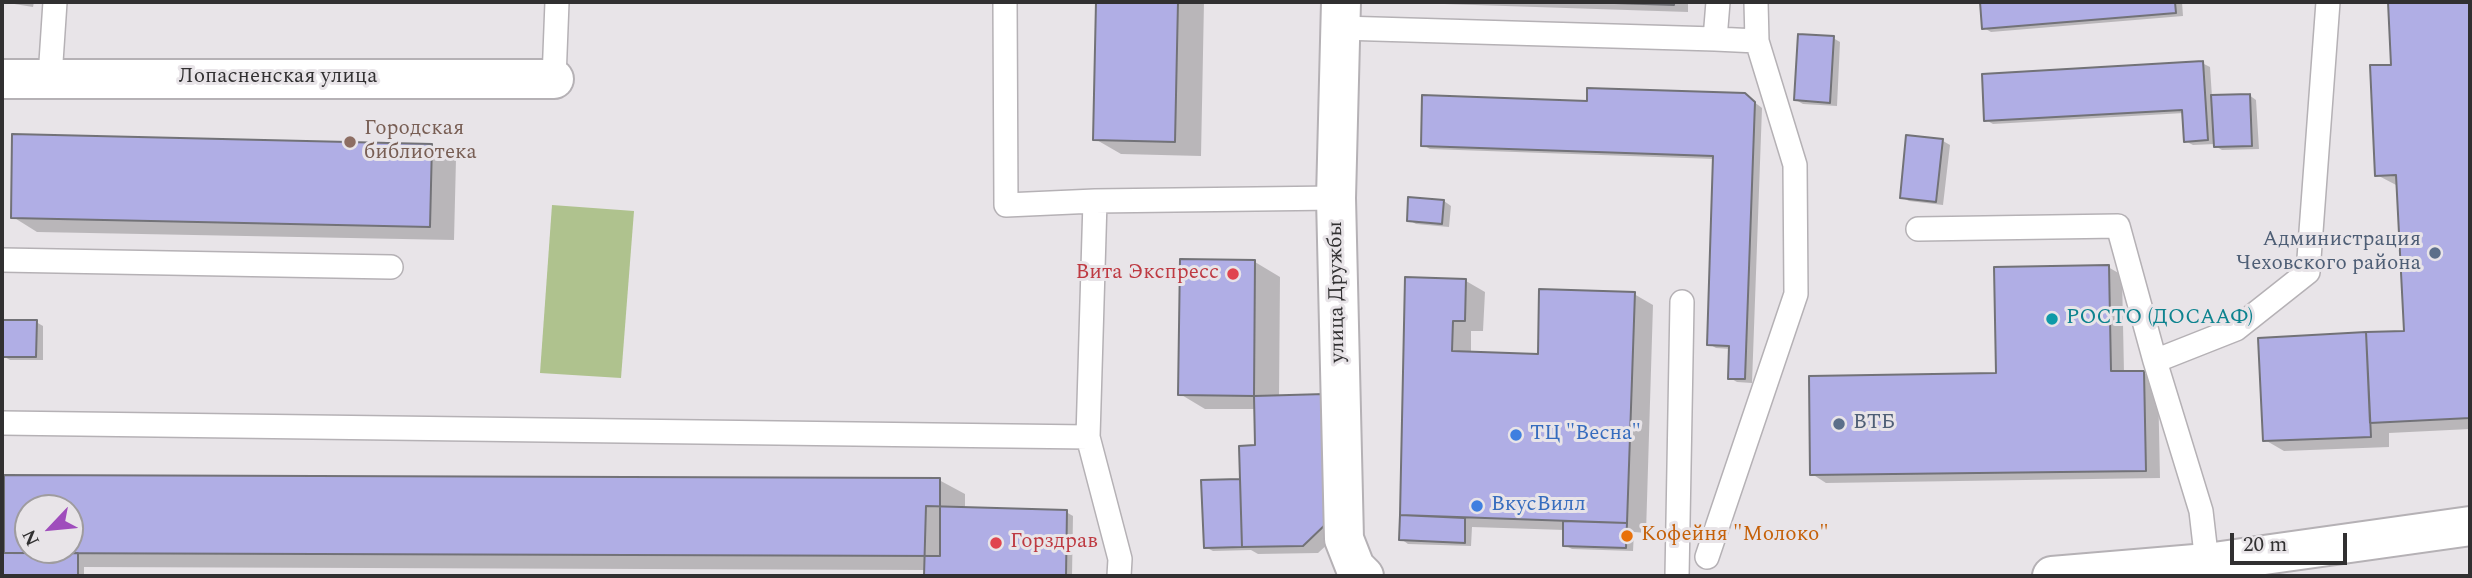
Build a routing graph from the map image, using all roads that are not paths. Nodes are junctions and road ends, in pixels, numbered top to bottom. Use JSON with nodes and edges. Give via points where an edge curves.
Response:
{"nodes":[{"id":1,"x":55,"y":2,"type":"edge"},
{"id":2,"x":557,"y":2,"type":"edge"},
{"id":3,"x":1005,"y":2,"type":"edge"},
{"id":4,"x":1718,"y":2,"type":"edge"},
{"id":5,"x":1756,"y":2,"type":"edge"},
{"id":6,"x":2328,"y":2,"type":"edge"},
{"id":7,"x":1341,"y":15,"type":"edge"},
{"id":8,"x":1715,"y":39,"type":"junction"},
{"id":9,"x":1757,"y":41,"type":"junction"},
{"id":10,"x":50,"y":77,"type":"junction"},
{"id":11,"x":2,"y":79,"type":"edge"},
{"id":12,"x":554,"y":79,"type":"joint"},
{"id":13,"x":1336,"y":198,"type":"junction"},
{"id":14,"x":1095,"y":201,"type":"junction"},
{"id":15,"x":1918,"y":229,"type":"dead end"},
{"id":16,"x":2,"y":260,"type":"edge"},
{"id":17,"x":391,"y":267,"type":"dead end"},
{"id":18,"x":1682,"y":302,"type":"dead end"},
{"id":19,"x":2155,"y":361,"type":"junction"},
{"id":20,"x":2,"y":423,"type":"edge"},
{"id":21,"x":1088,"y":437,"type":"junction"},
{"id":22,"x":2470,"y":526,"type":"edge"},
{"id":23,"x":1707,"y":557,"type":"dead end"},
{"id":24,"x":2207,"y":563,"type":"junction"},
{"id":25,"x":1358,"y":573,"type":"edge"},
{"id":26,"x":1119,"y":576,"type":"edge"},
{"id":27,"x":1676,"y":576,"type":"edge"},
{"id":28,"x":2052,"y":576,"type":"edge"}],
"edges":[{"from":1,"to":10,"type":"lane"},
{"from":2,"to":12,"type":"lane"},
{"from":3,"to":14,"type":"lane","via":[[1006,205]]},
{"from":4,"to":8,"type":"lane"},
{"from":5,"to":9,"type":"lane"},
{"from":6,"to":19,"type":"lane","via":[[2308,272],[2236,329]]},
{"from":7,"to":8,"type":"lane"},
{"from":7,"to":13,"type":"street","name":"улица Дружбы"},
{"from":8,"to":9,"type":"lane"},
{"from":9,"to":23,"type":"lane","via":[[1795,165],[1796,294]]},
{"from":10,"to":11,"type":"street","name":"Лопасненская улица"},
{"from":10,"to":12,"type":"street","name":"Лопасненская улица"},
{"from":13,"to":14,"type":"lane"},
{"from":13,"to":25,"type":"street","name":"улица Дружбы","via":[[1343,539]]},
{"from":14,"to":21,"type":"lane"},
{"from":15,"to":19,"type":"lane","via":[[2118,226]]},
{"from":16,"to":17,"type":"lane"},
{"from":18,"to":27,"type":"lane"},
{"from":19,"to":24,"type":"lane","via":[[2201,511]]},
{"from":20,"to":21,"type":"lane"},
{"from":21,"to":26,"type":"lane","via":[[1120,559]]},
{"from":22,"to":24,"type":"street"},
{"from":24,"to":28,"type":"street"}]}
